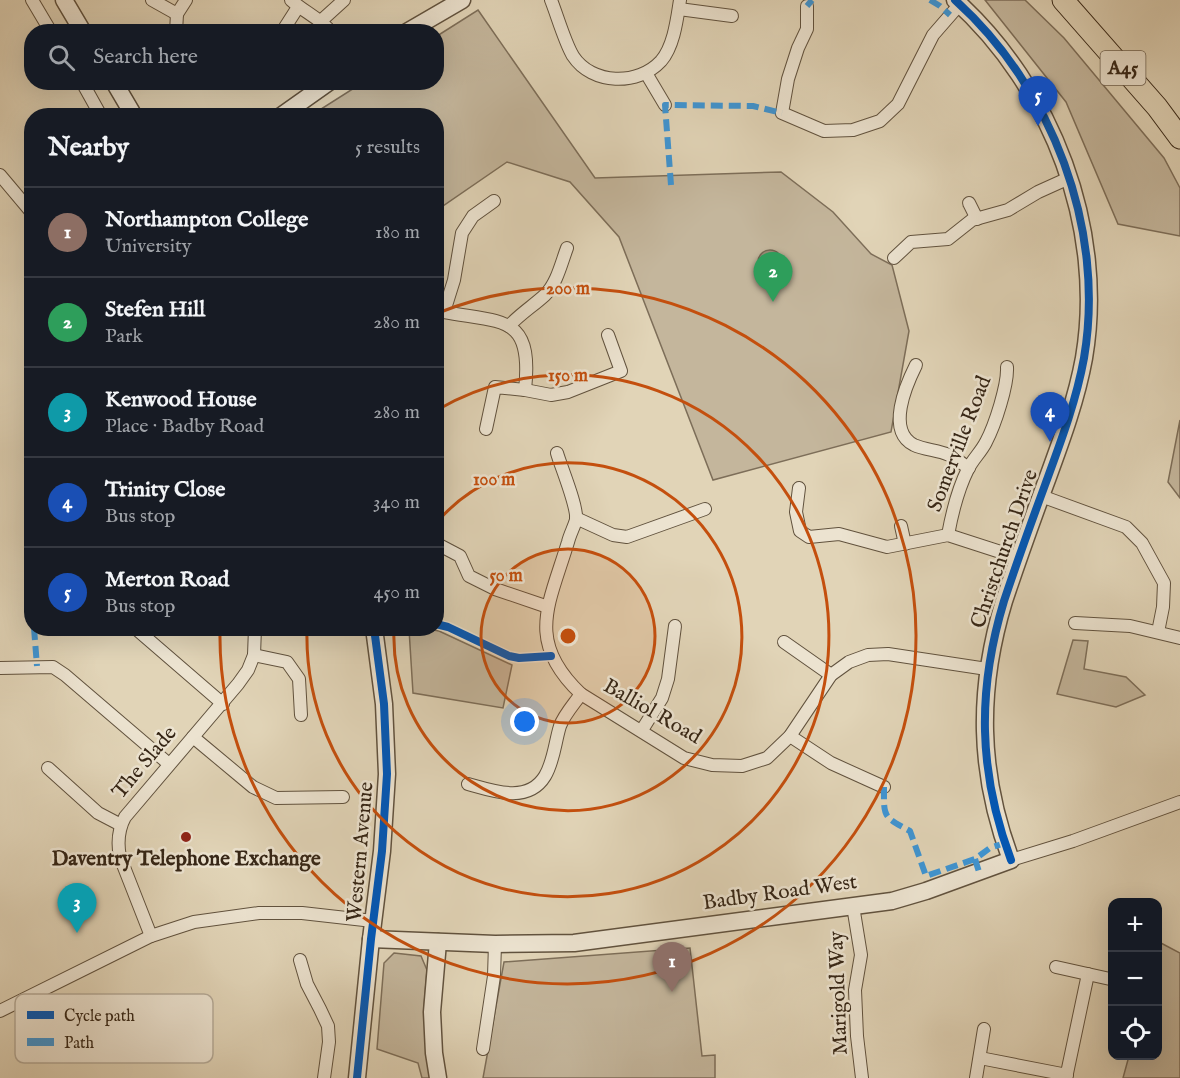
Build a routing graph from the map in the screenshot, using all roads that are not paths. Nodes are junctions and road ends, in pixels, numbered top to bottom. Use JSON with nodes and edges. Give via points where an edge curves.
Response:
{"nodes":[{"id":1,"x":32,"y":0,"type":"edge"},
{"id":2,"x":64,"y":0,"type":"edge"},
{"id":3,"x":152,"y":0,"type":"edge"},
{"id":4,"x":186,"y":0,"type":"edge"},
{"id":5,"x":344,"y":0,"type":"edge"},
{"id":6,"x":462,"y":0,"type":"edge"},
{"id":7,"x":551,"y":0,"type":"edge"},
{"id":8,"x":1063,"y":0,"type":"edge"},
{"id":9,"x":957,"y":2,"type":"edge"},
{"id":10,"x":295,"y":4,"type":"edge"},
{"id":11,"x":679,"y":4,"type":"edge"},
{"id":12,"x":807,"y":6,"type":"dead end"},
{"id":13,"x":177,"y":14,"type":"junction"},
{"id":14,"x":732,"y":16,"type":"dead end"},
{"id":15,"x":322,"y":21,"type":"junction"},
{"id":16,"x":46,"y":24,"type":"edge"},
{"id":17,"x":78,"y":24,"type":"edge"},
{"id":18,"x":176,"y":24,"type":"edge"},
{"id":19,"x":286,"y":24,"type":"edge"},
{"id":20,"x":324,"y":24,"type":"edge"},
{"id":21,"x":422,"y":24,"type":"edge"},
{"id":22,"x":646,"y":74,"type":"junction"},
{"id":23,"x":86,"y":90,"type":"edge"},
{"id":24,"x":119,"y":90,"type":"edge"},
{"id":25,"x":317,"y":90,"type":"edge"},
{"id":26,"x":665,"y":105,"type":"dead end"},
{"id":27,"x":97,"y":108,"type":"edge"},
{"id":28,"x":129,"y":108,"type":"edge"},
{"id":29,"x":292,"y":108,"type":"edge"},
{"id":30,"x":1180,"y":138,"type":"edge"},
{"id":31,"x":0,"y":175,"type":"edge"},
{"id":32,"x":1069,"y":178,"type":"junction"},
{"id":33,"x":494,"y":201,"type":"dead end"},
{"id":34,"x":24,"y":203,"type":"edge"},
{"id":35,"x":969,"y":203,"type":"dead end"},
{"id":36,"x":977,"y":219,"type":"junction"},
{"id":37,"x":567,"y":248,"type":"dead end"},
{"id":38,"x":894,"y":258,"type":"dead end"},
{"id":39,"x":444,"y":302,"type":"edge"},
{"id":40,"x":444,"y":312,"type":"edge"},
{"id":41,"x":509,"y":326,"type":"junction"},
{"id":42,"x":608,"y":335,"type":"dead end"},
{"id":43,"x":916,"y":365,"type":"dead end"},
{"id":44,"x":1007,"y":367,"type":"dead end"},
{"id":45,"x":525,"y":390,"type":"junction"},
{"id":46,"x":486,"y":429,"type":"dead end"},
{"id":47,"x":557,"y":453,"type":"dead end"},
{"id":48,"x":969,"y":468,"type":"junction"},
{"id":49,"x":798,"y":488,"type":"dead end"},
{"id":50,"x":1041,"y":496,"type":"junction"},
{"id":51,"x":705,"y":508,"type":"dead end"},
{"id":52,"x":576,"y":518,"type":"junction"},
{"id":53,"x":901,"y":526,"type":"dead end"},
{"id":54,"x":948,"y":536,"type":"junction"},
{"id":55,"x":905,"y":544,"type":"junction"},
{"id":56,"x":444,"y":548,"type":"edge"},
{"id":57,"x":1019,"y":558,"type":"junction"},
{"id":58,"x":548,"y":607,"type":"junction"},
{"id":59,"x":1075,"y":623,"type":"dead end"},
{"id":60,"x":675,"y":626,"type":"dead end"},
{"id":61,"x":1158,"y":632,"type":"junction"},
{"id":62,"x":144,"y":636,"type":"edge"},
{"id":63,"x":255,"y":636,"type":"edge"},
{"id":64,"x":375,"y":636,"type":"edge"},
{"id":65,"x":1180,"y":638,"type":"edge"},
{"id":66,"x":784,"y":642,"type":"dead end"},
{"id":67,"x":254,"y":655,"type":"junction"},
{"id":68,"x":0,"y":668,"type":"edge"},
{"id":69,"x":987,"y":669,"type":"junction"},
{"id":70,"x":831,"y":675,"type":"junction"},
{"id":71,"x":581,"y":694,"type":"junction"},
{"id":72,"x":223,"y":704,"type":"junction"},
{"id":73,"x":301,"y":714,"type":"dead end"},
{"id":74,"x":642,"y":730,"type":"junction"},
{"id":75,"x":790,"y":736,"type":"junction"},
{"id":76,"x":193,"y":737,"type":"junction"},
{"id":77,"x":169,"y":764,"type":"junction"},
{"id":78,"x":48,"y":768,"type":"dead end"},
{"id":79,"x":468,"y":784,"type":"dead end"},
{"id":80,"x":884,"y":787,"type":"dead end"},
{"id":81,"x":343,"y":797,"type":"dead end"},
{"id":82,"x":1180,"y":802,"type":"edge"},
{"id":83,"x":121,"y":825,"type":"junction"},
{"id":84,"x":1011,"y":860,"type":"junction"},
{"id":85,"x":853,"y":906,"type":"junction"},
{"id":86,"x":373,"y":921,"type":"junction"},
{"id":87,"x":151,"y":936,"type":"junction"},
{"id":88,"x":370,"y":939,"type":"junction"},
{"id":89,"x":438,"y":942,"type":"junction"},
{"id":90,"x":495,"y":944,"type":"junction"},
{"id":91,"x":300,"y":960,"type":"dead end"},
{"id":92,"x":1056,"y":967,"type":"dead end"},
{"id":93,"x":1088,"y":974,"type":"junction"},
{"id":94,"x":1108,"y":979,"type":"edge"},
{"id":95,"x":34,"y":994,"type":"edge"},
{"id":96,"x":15,"y":1004,"type":"edge"},
{"id":97,"x":0,"y":1011,"type":"edge"},
{"id":98,"x":984,"y":1029,"type":"dead end"},
{"id":99,"x":483,"y":1049,"type":"dead end"},
{"id":100,"x":980,"y":1058,"type":"junction"},
{"id":101,"x":1067,"y":1077,"type":"edge"},
{"id":102,"x":324,"y":1078,"type":"edge"},
{"id":103,"x":357,"y":1078,"type":"edge"},
{"id":104,"x":438,"y":1078,"type":"edge"},
{"id":105,"x":862,"y":1078,"type":"edge"},
{"id":106,"x":976,"y":1078,"type":"edge"}],
"edges":[{"from":1,"to":16,"type":"street"},
{"from":2,"to":17,"type":"street"},
{"from":3,"to":13,"type":"street"},
{"from":4,"to":13,"type":"street"},
{"from":5,"to":15,"type":"street"},
{"from":6,"to":21,"type":"street"},
{"from":7,"to":22,"type":"street","via":[[573,56],[590,72],[614,80]]},
{"from":8,"to":30,"type":"highway","number":"A45"},
{"from":9,"to":12,"type":"street","via":[[933,35],[898,104],[880,121],[853,130],[824,131],[782,113],[788,79],[807,29]]},
{"from":9,"to":32,"type":"street","name":"Christchurch Drive","via":[[997,45],[1027,87]]},
{"from":10,"to":15,"type":"street"},
{"from":10,"to":19,"type":"street"},
{"from":11,"to":14,"type":"street"},
{"from":11,"to":22,"type":"street","via":[[671,42],[662,60]]},
{"from":13,"to":18,"type":"street"},
{"from":15,"to":20,"type":"street"},
{"from":22,"to":26,"type":"street"},
{"from":23,"to":27,"type":"street"},
{"from":24,"to":28,"type":"street"},
{"from":25,"to":29,"type":"street"},
{"from":31,"to":34,"type":"street"},
{"from":32,"to":36,"type":"street","via":[[1008,210]]},
{"from":32,"to":50,"type":"street","name":"Christchurch Drive","via":[[1082,225],[1089,318],[1074,401]]},
{"from":33,"to":39,"type":"street","via":[[473,216],[462,233],[454,280]]},
{"from":35,"to":36,"type":"street"},
{"from":36,"to":38,"type":"street","via":[[948,239],[911,242]]},
{"from":37,"to":41,"type":"street","via":[[546,294]]},
{"from":40,"to":41,"type":"street"},
{"from":41,"to":45,"type":"street","via":[[526,351]]},
{"from":42,"to":45,"type":"street","via":[[621,371],[568,392],[551,395]]},
{"from":43,"to":48,"type":"street","via":[[907,383],[898,423],[903,435],[912,444],[949,455]]},
{"from":44,"to":48,"type":"street","name":"Somerville Road","via":[[1008,379],[987,441]]},
{"from":45,"to":46,"type":"street","via":[[495,387]]},
{"from":47,"to":52,"type":"street"},
{"from":48,"to":54,"type":"street","name":"Somerville Road"},
{"from":49,"to":55,"type":"street","via":[[796,512],[800,531],[809,537],[839,534],[886,548]]},
{"from":50,"to":57,"type":"street","name":"Christchurch Drive"},
{"from":50,"to":61,"type":"street","via":[[1126,527],[1142,543],[1164,583]]},
{"from":51,"to":52,"type":"street","via":[[627,537],[613,535]]},
{"from":52,"to":58,"type":"street","name":"Balliol Road"},
{"from":53,"to":55,"type":"street"},
{"from":54,"to":55,"type":"street"},
{"from":54,"to":57,"type":"street"},
{"from":56,"to":58,"type":"street","via":[[460,556],[470,576]]},
{"from":57,"to":69,"type":"street","name":"Christchurch Drive","via":[[994,633]]},
{"from":58,"to":71,"type":"street","name":"Balliol Road","via":[[546,643],[567,681]]},
{"from":59,"to":61,"type":"street"},
{"from":60,"to":74,"type":"street","via":[[662,698]]},
{"from":61,"to":65,"type":"street"},
{"from":62,"to":72,"type":"street"},
{"from":63,"to":67,"type":"street","name":"The Slade"},
{"from":64,"to":86,"type":"street","name":"Western Avenue","via":[[384,704],[387,774]]},
{"from":66,"to":70,"type":"street"},
{"from":67,"to":72,"type":"street","name":"The Slade"},
{"from":67,"to":73,"type":"street","via":[[287,662],[299,679]]},
{"from":68,"to":77,"type":"street","via":[[37,666],[59,671]]},
{"from":69,"to":70,"type":"street","name":"Balliol Road","via":[[888,654],[868,655],[849,662]]},
{"from":69,"to":84,"type":"street","name":"Christchurch Drive","via":[[985,754],[1000,830]]},
{"from":70,"to":75,"type":"street","name":"Balliol Road"},
{"from":71,"to":74,"type":"street","name":"Balliol Road"},
{"from":71,"to":79,"type":"street","via":[[561,723],[545,776],[531,790],[504,794]]},
{"from":72,"to":76,"type":"street","name":"The Slade"},
{"from":74,"to":75,"type":"street","name":"Balliol Road","via":[[684,758],[712,765],[742,766],[767,758]]},
{"from":75,"to":80,"type":"street","via":[[831,763]]},
{"from":76,"to":77,"type":"street","name":"The Slade"},
{"from":76,"to":81,"type":"street","via":[[254,787],[276,798]]},
{"from":77,"to":83,"type":"street","name":"The Slade"},
{"from":78,"to":83,"type":"street","via":[[98,813]]},
{"from":82,"to":84,"type":"street","name":"Badby Road West"},
{"from":83,"to":87,"type":"street","name":"The Slade","via":[[120,857]]},
{"from":84,"to":85,"type":"street","name":"Badby Road West","via":[[892,901]]},
{"from":85,"to":90,"type":"street","name":"Badby Road West","via":[[574,943]]},
{"from":85,"to":105,"type":"street","name":"Marigold Way","via":[[861,955],[855,990]]},
{"from":86,"to":87,"type":"street","via":[[259,913],[194,922]]},
{"from":86,"to":88,"type":"street","name":"Western Avenue"},
{"from":87,"to":95,"type":"street"},
{"from":88,"to":89,"type":"street","name":"Badby Road West"},
{"from":88,"to":103,"type":"street","name":"Western Avenue"},
{"from":89,"to":90,"type":"street","name":"Badby Road West"},
{"from":89,"to":104,"type":"street","via":[[432,1012]]},
{"from":90,"to":99,"type":"street","via":[[495,976]]},
{"from":91,"to":102,"type":"street","via":[[327,1026]]},
{"from":92,"to":93,"type":"street"},
{"from":93,"to":94,"type":"street"},
{"from":93,"to":101,"type":"street"},
{"from":96,"to":97,"type":"street"},
{"from":98,"to":100,"type":"street"},
{"from":100,"to":101,"type":"street"},
{"from":100,"to":106,"type":"street"}]}
